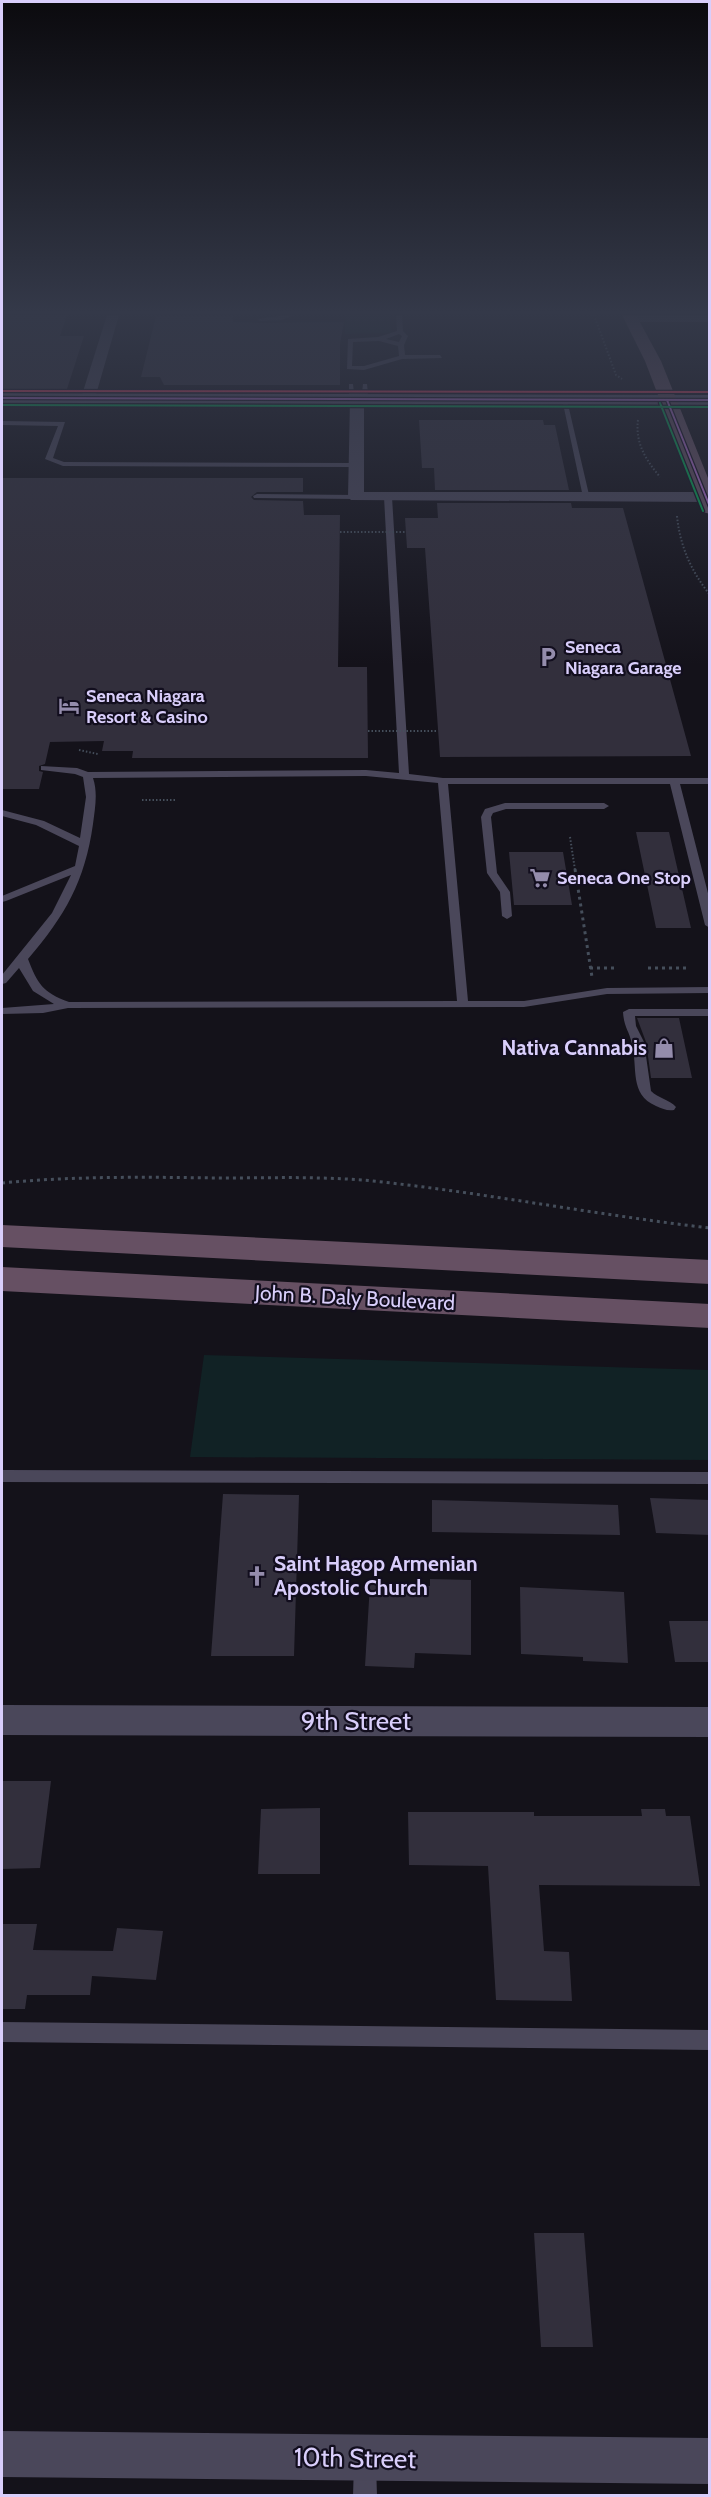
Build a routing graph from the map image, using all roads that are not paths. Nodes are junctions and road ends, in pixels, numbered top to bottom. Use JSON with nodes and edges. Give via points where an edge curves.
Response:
{"nodes":[{"id":1,"x":59,"y":432,"type":"edge"},
{"id":2,"x":356,"y":432,"type":"edge"},
{"id":3,"x":571,"y":432,"type":"edge"},
{"id":4,"x":680,"y":432,"type":"edge"},
{"id":5,"x":356,"y":465,"type":"junction"},
{"id":6,"x":258,"y":496,"type":"dead end"},
{"id":7,"x":356,"y":497,"type":"junction"},
{"id":8,"x":388,"y":497,"type":"junction"},
{"id":9,"x":587,"y":497,"type":"junction"},
{"id":10,"x":708,"y":501,"type":"edge"},
{"id":11,"x":44,"y":768,"type":"dead end"},
{"id":12,"x":87,"y":775,"type":"junction"},
{"id":13,"x":404,"y":777,"type":"junction"},
{"id":14,"x":443,"y":781,"type":"junction"},
{"id":15,"x":674,"y":781,"type":"junction"},
{"id":16,"x":710,"y":781,"type":"edge"},
{"id":17,"x":604,"y":806,"type":"dead end"},
{"id":18,"x":2,"y":813,"type":"edge"},
{"id":19,"x":84,"y":844,"type":"junction"},
{"id":20,"x":79,"y":868,"type":"junction"},
{"id":21,"x":2,"y":899,"type":"edge"},
{"id":22,"x":507,"y":916,"type":"dead end"},
{"id":23,"x":710,"y":925,"type":"edge"},
{"id":24,"x":22,"y":960,"type":"junction"},
{"id":25,"x":2,"y":981,"type":"edge"},
{"id":26,"x":710,"y":990,"type":"edge"},
{"id":27,"x":463,"y":1004,"type":"junction"},
{"id":28,"x":68,"y":1005,"type":"junction"},
{"id":29,"x":2,"y":1011,"type":"edge"},
{"id":30,"x":710,"y":1013,"type":"edge"},
{"id":31,"x":670,"y":1107,"type":"dead end"},
{"id":32,"x":2,"y":1236,"type":"edge"},
{"id":33,"x":710,"y":1272,"type":"edge"},
{"id":34,"x":2,"y":1279,"type":"edge"},
{"id":35,"x":710,"y":1316,"type":"edge"},
{"id":36,"x":2,"y":1476,"type":"edge"},
{"id":37,"x":710,"y":1478,"type":"edge"},
{"id":38,"x":2,"y":1720,"type":"edge"},
{"id":39,"x":710,"y":1722,"type":"edge"},
{"id":40,"x":2,"y":2032,"type":"edge"},
{"id":41,"x":710,"y":2040,"type":"edge"},
{"id":42,"x":2,"y":2454,"type":"edge"},
{"id":43,"x":710,"y":2461,"type":"edge"},
{"id":44,"x":365,"y":2477,"type":"edge"}],
"edges":[{"from":1,"to":5,"type":"lane","via":[[49,459],[63,464]]},
{"from":2,"to":5,"type":"street"},
{"from":3,"to":9,"type":"lane"},
{"from":4,"to":10,"type":"highway"},
{"from":5,"to":7,"type":"street"},
{"from":6,"to":7,"type":"lane"},
{"from":7,"to":8,"type":"street"},
{"from":8,"to":9,"type":"street"},
{"from":8,"to":13,"type":"lane"},
{"from":9,"to":10,"type":"street"},
{"from":11,"to":12,"type":"lane"},
{"from":12,"to":13,"type":"lane"},
{"from":12,"to":19,"type":"lane","via":[[92,786]]},
{"from":13,"to":14,"type":"lane"},
{"from":14,"to":15,"type":"lane"},
{"from":14,"to":27,"type":"lane"},
{"from":15,"to":16,"type":"lane"},
{"from":15,"to":23,"type":"lane"},
{"from":17,"to":22,"type":"lane","via":[[505,806],[489,811],[486,817],[492,873],[505,892]]},
{"from":18,"to":19,"type":"lane","via":[[40,823]]},
{"from":19,"to":20,"type":"lane"},
{"from":20,"to":21,"type":"lane"},
{"from":20,"to":24,"type":"lane","via":[[70,891]]},
{"from":24,"to":25,"type":"lane"},
{"from":24,"to":28,"type":"lane","via":[[37,990]]},
{"from":26,"to":27,"type":"lane","via":[[607,991],[524,1004]]},
{"from":27,"to":28,"type":"lane"},
{"from":28,"to":29,"type":"lane"},
{"from":30,"to":31,"type":"lane","via":[[629,1012],[645,1092]]},
{"from":32,"to":33,"type":"highway","name":"John B. Daly Boulevard"},
{"from":34,"to":35,"type":"highway","name":"John B. Daly Boulevard"},
{"from":36,"to":37,"type":"lane"},
{"from":38,"to":39,"type":"street","name":"9th Street"},
{"from":40,"to":41,"type":"lane"},
{"from":42,"to":44,"type":"street","name":"10th Street"},
{"from":43,"to":44,"type":"street","name":"10th Street"}]}
